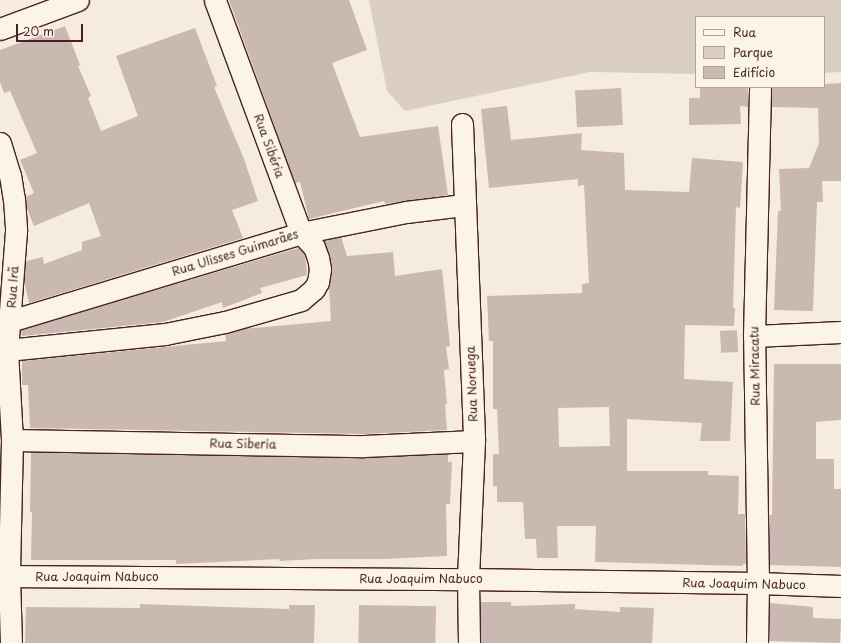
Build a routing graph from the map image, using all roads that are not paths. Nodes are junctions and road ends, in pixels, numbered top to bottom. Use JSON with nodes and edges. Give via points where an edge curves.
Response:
{"nodes":[{"id":1,"x":78,"y":0,"type":"edge"},
{"id":2,"x":215,"y":0,"type":"edge"},
{"id":3,"x":0,"y":29,"type":"edge"},
{"id":4,"x":760,"y":89,"type":"dead end"},
{"id":5,"x":462,"y":124,"type":"dead end"},
{"id":6,"x":0,"y":143,"type":"edge"},
{"id":7,"x":464,"y":205,"type":"junction"},
{"id":8,"x":301,"y":232,"type":"junction"},
{"id":9,"x":841,"y":332,"type":"edge"},
{"id":10,"x":6,"y":335,"type":"edge"},
{"id":11,"x":754,"y":336,"type":"junction"},
{"id":12,"x":12,"y":440,"type":"junction"},
{"id":13,"x":474,"y":441,"type":"junction"},
{"id":14,"x":5,"y":576,"type":"edge"},
{"id":15,"x":468,"y":579,"type":"junction"},
{"id":16,"x":758,"y":583,"type":"junction"},
{"id":17,"x":841,"y":586,"type":"edge"},
{"id":18,"x":11,"y":643,"type":"edge"},
{"id":19,"x":469,"y":643,"type":"edge"},
{"id":20,"x":757,"y":643,"type":"edge"}],
"edges":[{"from":1,"to":3,"type":"street"},
{"from":2,"to":8,"type":"street","name":"Rua Sibéria"},
{"from":4,"to":11,"type":"street","name":"Rua Miracatu"},
{"from":5,"to":7,"type":"street","name":"Rua Noruega"},
{"from":6,"to":10,"type":"street","name":"Rua Irã","via":[[10,175],[16,231]]},
{"from":7,"to":8,"type":"street","name":"Rua Ulisses Guimarães","via":[[406,212]]},
{"from":7,"to":13,"type":"street","name":"Rua Noruega"},
{"from":8,"to":10,"type":"street","name":"Rua Ulisses Guimarães"},
{"from":8,"to":10,"type":"street","name":"Rua Sibéria","via":[[314,247],[320,269],[314,289],[301,300],[226,322],[165,334]]},
{"from":9,"to":11,"type":"street"},
{"from":10,"to":12,"type":"street","name":"Rua Irã"},
{"from":11,"to":16,"type":"street","name":"Rua Miracatu"},
{"from":12,"to":13,"type":"street","name":"Rua Siberia","via":[[364,446]]},
{"from":12,"to":14,"type":"street","name":"Rua Irã"},
{"from":13,"to":15,"type":"street","name":"Rua Noruega"},
{"from":14,"to":15,"type":"street","name":"Rua Joaquim Nabuco"},
{"from":14,"to":18,"type":"street","name":"Rua Irã"},
{"from":15,"to":16,"type":"street","name":"Rua Joaquim Nabuco"},
{"from":15,"to":19,"type":"street","name":"Rua Noruega"},
{"from":16,"to":17,"type":"street","name":"Rua Joaquim Nabuco"},
{"from":16,"to":20,"type":"street","name":"Rua Miracatu"}]}
